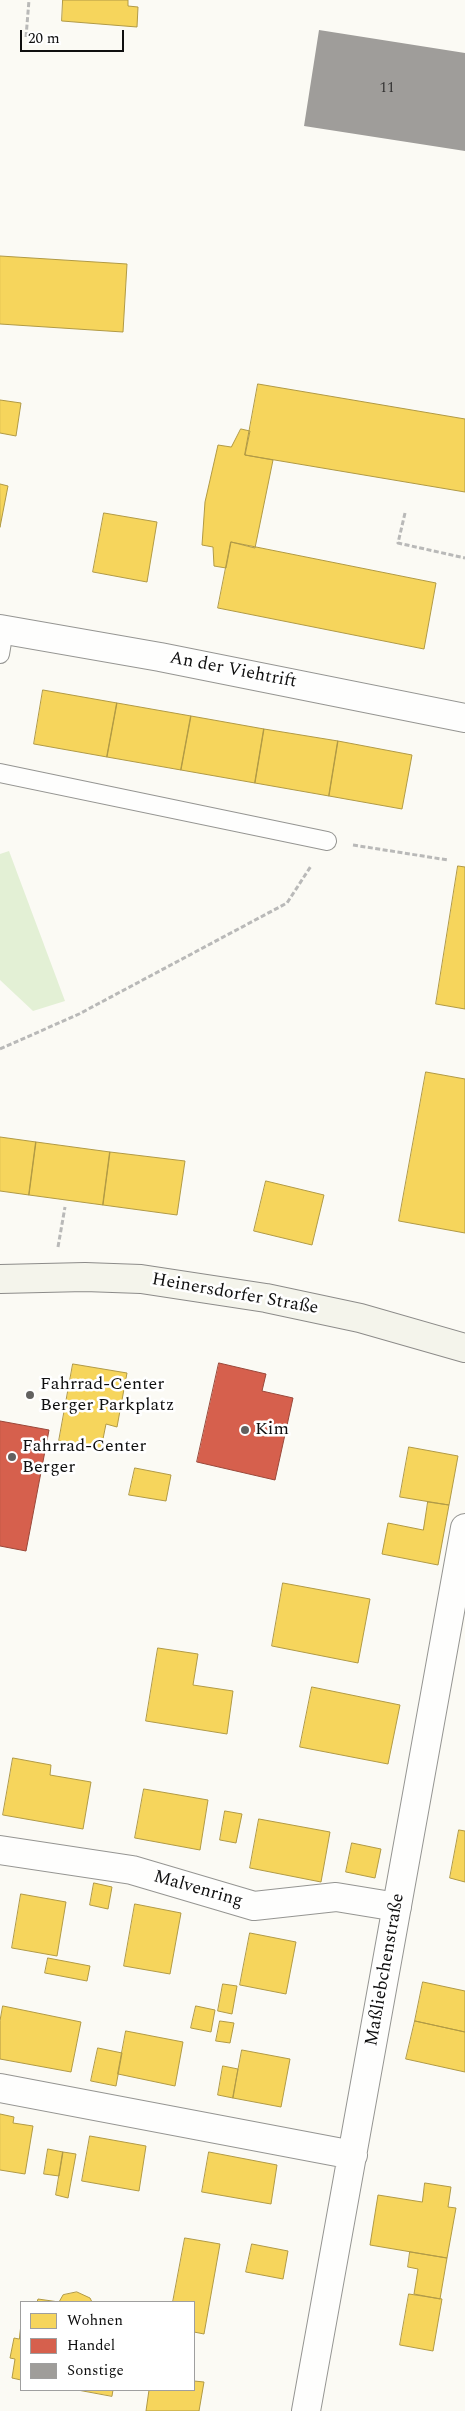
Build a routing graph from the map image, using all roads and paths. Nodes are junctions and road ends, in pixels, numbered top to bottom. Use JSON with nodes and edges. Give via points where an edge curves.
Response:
{"nodes":[{"id":1,"x":29,"y":0,"type":"edge"},
{"id":2,"x":26,"y":37,"type":"dead end"},
{"id":3,"x":405,"y":513,"type":"dead end"},
{"id":4,"x":465,"y":558,"type":"edge"},
{"id":5,"x":1,"y":638,"type":"edge"},
{"id":6,"x":465,"y":718,"type":"edge"},
{"id":7,"x":0,"y":773,"type":"edge"},
{"id":8,"x":327,"y":840,"type":"junction"},
{"id":9,"x":448,"y":860,"type":"dead end"},
{"id":10,"x":0,"y":1049,"type":"edge"},
{"id":11,"x":65,"y":1207,"type":"dead end"},
{"id":12,"x":58,"y":1250,"type":"dead end"},
{"id":13,"x":0,"y":1279,"type":"edge"},
{"id":14,"x":465,"y":1348,"type":"edge"},
{"id":15,"x":465,"y":1528,"type":"edge"},
{"id":16,"x":0,"y":1850,"type":"edge"},
{"id":17,"x":397,"y":1907,"type":"junction"},
{"id":18,"x":0,"y":2088,"type":"edge"},
{"id":19,"x":353,"y":2155,"type":"junction"},
{"id":20,"x":306,"y":2411,"type":"edge"}],
"edges":[{"from":1,"to":2,"type":"path"},
{"from":3,"to":4,"type":"path","via":[[398,542]]},
{"from":5,"to":6,"type":"street","name":"An der Viehtrift","via":[[160,656]]},
{"from":7,"to":8,"type":"lane"},
{"from":8,"to":9,"type":"path"},
{"from":8,"to":10,"type":"path","via":[[287,903],[79,1014]]},
{"from":11,"to":12,"type":"path"},
{"from":13,"to":14,"type":"main road","name":"Heinersdorfer Straße","via":[[141,1279],[266,1298],[341,1314]]},
{"from":15,"to":17,"type":"street","name":"Maßliebchenstraße"},
{"from":16,"to":17,"type":"street","name":"Malvenring","via":[[132,1870],[254,1906],[336,1897]]},
{"from":17,"to":19,"type":"street","name":"Maßliebchenstraße"},
{"from":18,"to":19,"type":"street"},
{"from":19,"to":20,"type":"street","name":"Maßliebchenstraße"}]}
